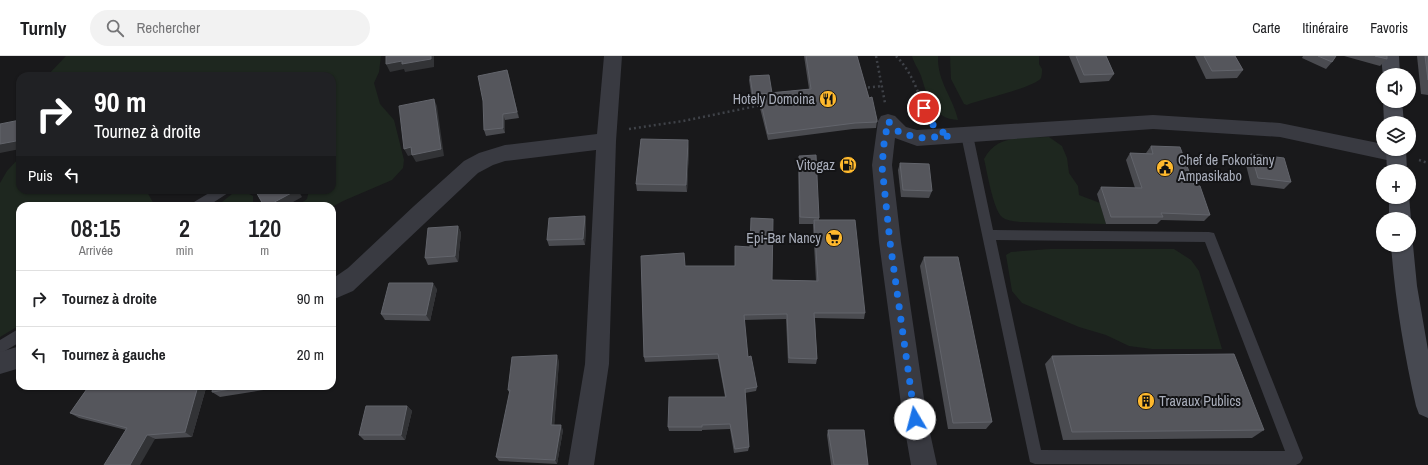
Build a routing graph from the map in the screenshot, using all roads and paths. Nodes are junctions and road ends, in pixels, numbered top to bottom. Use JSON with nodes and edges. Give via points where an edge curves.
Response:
{"nodes":[{"id":1,"x":613,"y":56,"type":"edge"},
{"id":2,"x":876,"y":56,"type":"edge"},
{"id":3,"x":896,"y":56,"type":"edge"},
{"id":4,"x":1390,"y":56,"type":"edge"},
{"id":5,"x":1391,"y":68,"type":"edge"},
{"id":6,"x":858,"y":88,"type":"edge"},
{"id":7,"x":764,"y":104,"type":"edge"},
{"id":8,"x":959,"y":136,"type":"junction"},
{"id":9,"x":607,"y":137,"type":"junction"},
{"id":10,"x":1396,"y":158,"type":"edge"},
{"id":11,"x":218,"y":194,"type":"edge"},
{"id":12,"x":204,"y":202,"type":"edge"},
{"id":13,"x":988,"y":236,"type":"junction"},
{"id":14,"x":1403,"y":252,"type":"edge"},
{"id":15,"x":336,"y":288,"type":"edge"},
{"id":16,"x":16,"y":337,"type":"edge"},
{"id":17,"x":0,"y":348,"type":"edge"},
{"id":18,"x":16,"y":358,"type":"edge"},
{"id":19,"x":0,"y":363,"type":"edge"},
{"id":20,"x":1428,"y":406,"type":"edge"},
{"id":21,"x":580,"y":465,"type":"edge"},
{"id":22,"x":924,"y":465,"type":"edge"}],
"edges":[{"from":1,"to":9,"type":"street"},
{"from":2,"to":6,"type":"path","via":[[882,86]]},
{"from":3,"to":8,"type":"path","via":[[903,62],[916,87],[927,119],[938,130]]},
{"from":4,"to":5,"type":"main road"},
{"from":7,"to":9,"type":"path"},
{"from":8,"to":10,"type":"street","via":[[1154,122],[1280,130]]},
{"from":8,"to":13,"type":"lane"},
{"from":8,"to":22,"type":"street","via":[[917,138],[899,132],[888,121],[884,144],[882,166],[890,242]]},
{"from":9,"to":15,"type":"street","via":[[505,153],[486,159],[471,168],[421,212],[356,275]]},
{"from":9,"to":21,"type":"street","via":[[597,364]]},
{"from":11,"to":12,"type":"lane"},
{"from":13,"to":13,"type":"lane","via":[[1035,457],[1295,458],[1209,237]]},
{"from":14,"to":20,"type":"main road","via":[[1416,351]]},
{"from":16,"to":17,"type":"lane"},
{"from":18,"to":19,"type":"street"}]}
